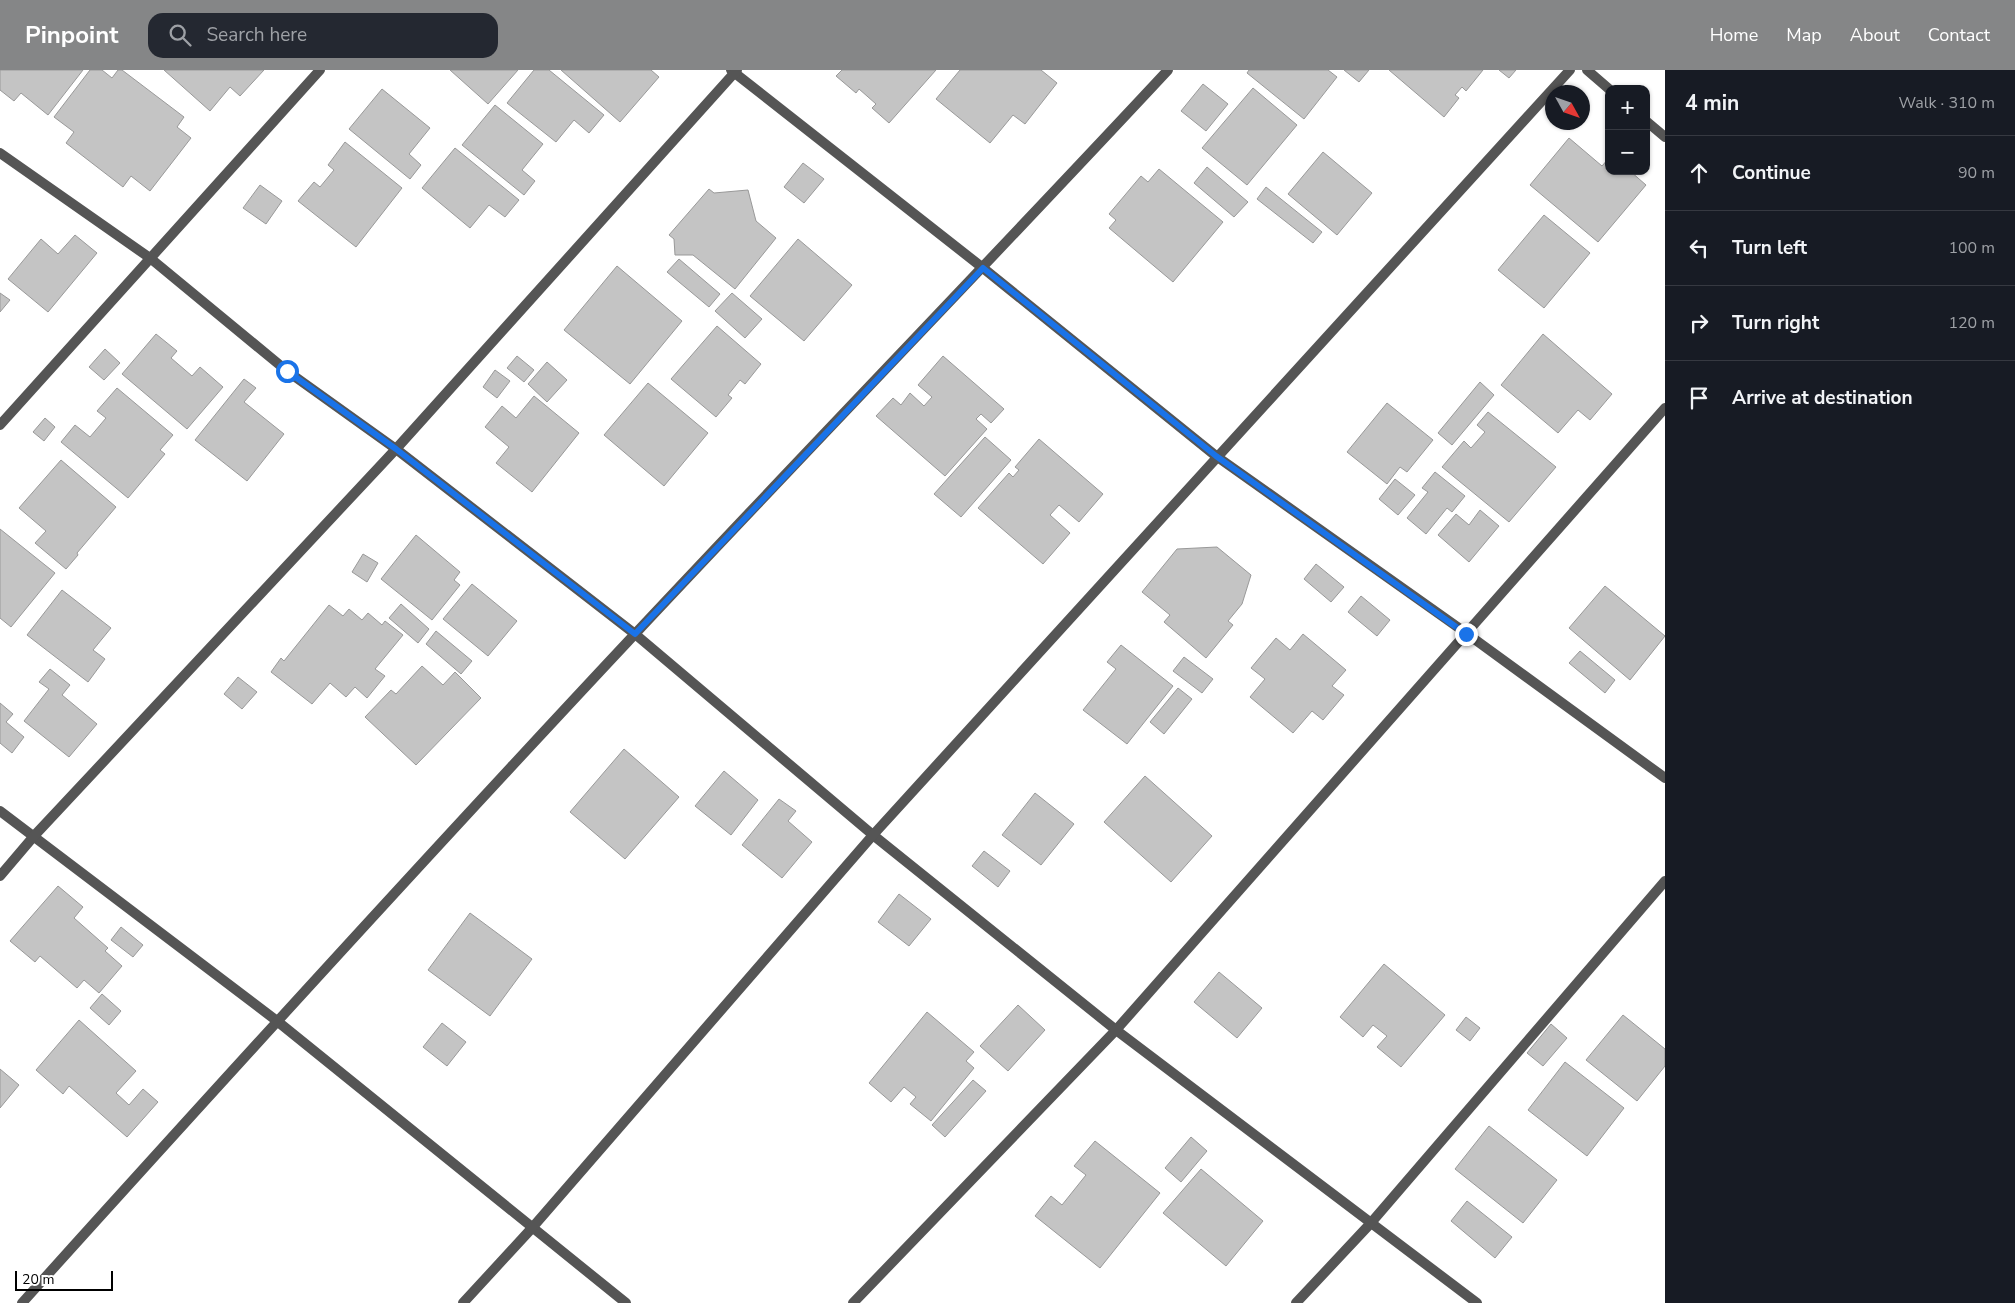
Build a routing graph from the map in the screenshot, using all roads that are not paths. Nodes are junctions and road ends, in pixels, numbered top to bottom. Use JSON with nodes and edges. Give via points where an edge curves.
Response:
{"nodes":[{"id":1,"x":320,"y":70,"type":"edge"},
{"id":2,"x":1168,"y":70,"type":"edge"},
{"id":3,"x":1570,"y":70,"type":"edge"},
{"id":4,"x":1588,"y":70,"type":"edge"},
{"id":5,"x":734,"y":71,"type":"edge"},
{"id":6,"x":1605,"y":85,"type":"edge"},
{"id":7,"x":1650,"y":125,"type":"edge"},
{"id":8,"x":1665,"y":138,"type":"edge"},
{"id":9,"x":0,"y":153,"type":"edge"},
{"id":10,"x":150,"y":258,"type":"junction"},
{"id":11,"x":983,"y":268,"type":"junction"},
{"id":12,"x":1665,"y":408,"type":"edge"},
{"id":13,"x":0,"y":425,"type":"edge"},
{"id":14,"x":396,"y":449,"type":"junction"},
{"id":15,"x":1216,"y":456,"type":"junction"},
{"id":16,"x":635,"y":634,"type":"junction"},
{"id":17,"x":1466,"y":634,"type":"junction"},
{"id":18,"x":1665,"y":778,"type":"edge"},
{"id":19,"x":0,"y":811,"type":"edge"},
{"id":20,"x":34,"y":836,"type":"junction"},
{"id":21,"x":873,"y":836,"type":"junction"},
{"id":22,"x":0,"y":876,"type":"edge"},
{"id":23,"x":1665,"y":881,"type":"edge"},
{"id":24,"x":277,"y":1021,"type":"junction"},
{"id":25,"x":1116,"y":1030,"type":"junction"},
{"id":26,"x":1370,"y":1224,"type":"junction"},
{"id":27,"x":532,"y":1228,"type":"junction"},
{"id":28,"x":22,"y":1303,"type":"edge"},
{"id":29,"x":463,"y":1303,"type":"edge"},
{"id":30,"x":626,"y":1303,"type":"edge"},
{"id":31,"x":853,"y":1303,"type":"edge"},
{"id":32,"x":1296,"y":1303,"type":"edge"},
{"id":33,"x":1477,"y":1303,"type":"edge"}],
"edges":[{"from":1,"to":10,"type":"street"},
{"from":2,"to":11,"type":"street"},
{"from":3,"to":15,"type":"street"},
{"from":4,"to":6,"type":"street"},
{"from":5,"to":11,"type":"street"},
{"from":5,"to":14,"type":"street"},
{"from":7,"to":8,"type":"street"},
{"from":9,"to":10,"type":"street"},
{"from":10,"to":13,"type":"street"},
{"from":10,"to":14,"type":"street","via":[[287,371]]},
{"from":11,"to":15,"type":"street"},
{"from":11,"to":16,"type":"street"},
{"from":12,"to":17,"type":"street"},
{"from":14,"to":16,"type":"street"},
{"from":14,"to":20,"type":"street"},
{"from":15,"to":17,"type":"street"},
{"from":15,"to":21,"type":"street"},
{"from":16,"to":21,"type":"street"},
{"from":16,"to":24,"type":"street"},
{"from":17,"to":18,"type":"street"},
{"from":17,"to":25,"type":"street"},
{"from":19,"to":20,"type":"street"},
{"from":20,"to":22,"type":"street"},
{"from":20,"to":24,"type":"street"},
{"from":21,"to":25,"type":"street"},
{"from":21,"to":27,"type":"street"},
{"from":23,"to":26,"type":"street"},
{"from":24,"to":27,"type":"street"},
{"from":24,"to":28,"type":"street"},
{"from":25,"to":26,"type":"street"},
{"from":25,"to":31,"type":"street"},
{"from":26,"to":32,"type":"street"},
{"from":26,"to":33,"type":"street"},
{"from":27,"to":29,"type":"street"},
{"from":27,"to":30,"type":"street"}]}
